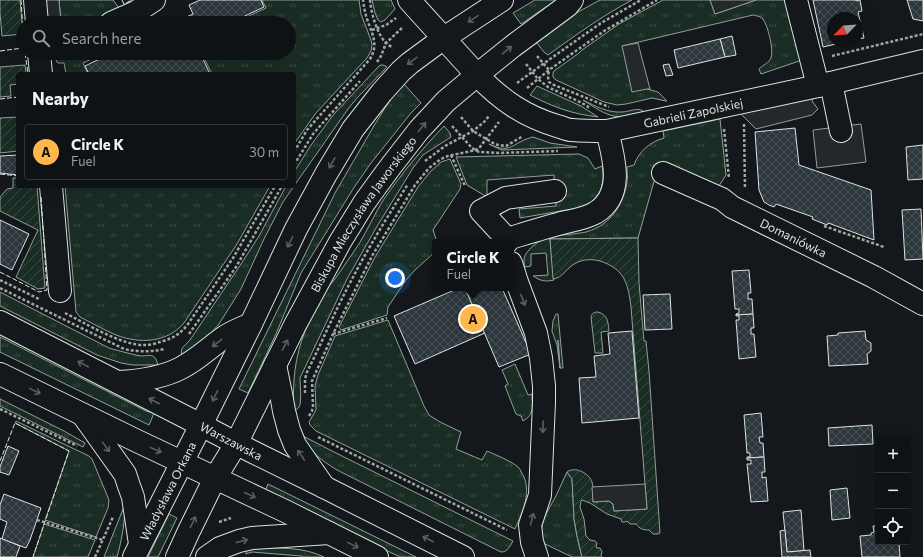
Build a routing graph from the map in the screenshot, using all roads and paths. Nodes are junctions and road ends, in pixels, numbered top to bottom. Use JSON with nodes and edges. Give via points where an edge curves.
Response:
{"nodes":[{"id":1,"x":35,"y":0,"type":"edge"},
{"id":2,"x":154,"y":0,"type":"edge"},
{"id":3,"x":364,"y":0,"type":"edge"},
{"id":4,"x":370,"y":0,"type":"edge"},
{"id":5,"x":502,"y":0,"type":"edge"},
{"id":6,"x":572,"y":0,"type":"edge"},
{"id":7,"x":641,"y":0,"type":"edge"},
{"id":8,"x":657,"y":0,"type":"edge"},
{"id":9,"x":796,"y":0,"type":"edge"},
{"id":10,"x":404,"y":8,"type":"edge"},
{"id":11,"x":36,"y":16,"type":"edge"},
{"id":12,"x":127,"y":16,"type":"edge"},
{"id":13,"x":404,"y":26,"type":"dead end"},
{"id":14,"x":378,"y":28,"type":"junction"},
{"id":15,"x":372,"y":30,"type":"junction"},
{"id":16,"x":923,"y":34,"type":"edge"},
{"id":17,"x":444,"y":38,"type":"junction"},
{"id":18,"x":386,"y":43,"type":"junction"},
{"id":19,"x":826,"y":57,"type":"dead end"},
{"id":20,"x":40,"y":60,"type":"edge"},
{"id":21,"x":540,"y":60,"type":"dead end"},
{"id":22,"x":923,"y":61,"type":"edge"},
{"id":23,"x":376,"y":63,"type":"dead end"},
{"id":24,"x":543,"y":64,"type":"junction"},
{"id":25,"x":549,"y":70,"type":"junction"},
{"id":26,"x":41,"y":72,"type":"edge"},
{"id":27,"x":532,"y":72,"type":"junction"},
{"id":28,"x":476,"y":75,"type":"junction"},
{"id":29,"x":538,"y":79,"type":"junction"},
{"id":30,"x":361,"y":80,"type":"dead end"},
{"id":31,"x":518,"y":82,"type":"dead end"},
{"id":32,"x":824,"y":84,"type":"junction"},
{"id":33,"x":524,"y":90,"type":"dead end"},
{"id":34,"x":612,"y":107,"type":"dead end"},
{"id":35,"x":722,"y":107,"type":"junction"},
{"id":36,"x":458,"y":113,"type":"dead end"},
{"id":37,"x":491,"y":114,"type":"dead end"},
{"id":38,"x":500,"y":120,"type":"dead end"},
{"id":39,"x":548,"y":123,"type":"junction"},
{"id":40,"x":744,"y":129,"type":"dead end"},
{"id":41,"x":613,"y":130,"type":"junction"},
{"id":42,"x":473,"y":131,"type":"junction"},
{"id":43,"x":841,"y":131,"type":"dead end"},
{"id":44,"x":457,"y":132,"type":"dead end"},
{"id":45,"x":462,"y":137,"type":"junction"},
{"id":46,"x":486,"y":139,"type":"junction"},
{"id":47,"x":296,"y":149,"type":"edge"},
{"id":48,"x":476,"y":150,"type":"junction"},
{"id":49,"x":558,"y":151,"type":"dead end"},
{"id":50,"x":451,"y":155,"type":"junction"},
{"id":51,"x":296,"y":162,"type":"edge"},
{"id":52,"x":421,"y":165,"type":"dead end"},
{"id":53,"x":663,"y":173,"type":"dead end"},
{"id":54,"x":410,"y":180,"type":"dead end"},
{"id":55,"x":465,"y":186,"type":"dead end"},
{"id":56,"x":51,"y":188,"type":"edge"},
{"id":57,"x":274,"y":188,"type":"edge"},
{"id":58,"x":281,"y":188,"type":"edge"},
{"id":59,"x":745,"y":188,"type":"dead end"},
{"id":60,"x":555,"y":191,"type":"dead end"},
{"id":61,"x":732,"y":207,"type":"junction"},
{"id":62,"x":505,"y":239,"type":"edge"},
{"id":63,"x":514,"y":239,"type":"edge"},
{"id":64,"x":866,"y":240,"type":"dead end"},
{"id":65,"x":884,"y":247,"type":"dead end"},
{"id":66,"x":514,"y":272,"type":"edge"},
{"id":67,"x":0,"y":280,"type":"edge"},
{"id":68,"x":0,"y":288,"type":"edge"},
{"id":69,"x":55,"y":301,"type":"junction"},
{"id":70,"x":923,"y":304,"type":"edge"},
{"id":71,"x":387,"y":318,"type":"dead end"},
{"id":72,"x":0,"y":322,"type":"edge"},
{"id":73,"x":251,"y":324,"type":"junction"},
{"id":74,"x":333,"y":334,"type":"junction"},
{"id":75,"x":185,"y":339,"type":"dead end"},
{"id":76,"x":170,"y":348,"type":"dead end"},
{"id":77,"x":274,"y":365,"type":"junction"},
{"id":78,"x":0,"y":374,"type":"edge"},
{"id":79,"x":118,"y":382,"type":"junction"},
{"id":80,"x":305,"y":395,"type":"dead end"},
{"id":81,"x":0,"y":409,"type":"edge"},
{"id":82,"x":83,"y":415,"type":"junction"},
{"id":83,"x":306,"y":419,"type":"dead end"},
{"id":84,"x":201,"y":425,"type":"junction"},
{"id":85,"x":313,"y":434,"type":"dead end"},
{"id":86,"x":236,"y":444,"type":"junction"},
{"id":87,"x":79,"y":447,"type":"dead end"},
{"id":88,"x":182,"y":462,"type":"junction"},
{"id":89,"x":215,"y":478,"type":"junction"},
{"id":90,"x":324,"y":487,"type":"junction"},
{"id":91,"x":234,"y":512,"type":"dead end"},
{"id":92,"x":115,"y":513,"type":"dead end"},
{"id":93,"x":37,"y":520,"type":"dead end"},
{"id":94,"x":213,"y":520,"type":"dead end"},
{"id":95,"x":329,"y":533,"type":"junction"},
{"id":96,"x":103,"y":540,"type":"junction"},
{"id":97,"x":535,"y":549,"type":"edge"},
{"id":98,"x":137,"y":551,"type":"edge"},
{"id":99,"x":96,"y":557,"type":"edge"},
{"id":100,"x":177,"y":557,"type":"edge"},
{"id":101,"x":207,"y":557,"type":"edge"},
{"id":102,"x":377,"y":557,"type":"edge"},
{"id":103,"x":463,"y":557,"type":"edge"}],
"edges":[{"from":1,"to":11,"type":"street"},
{"from":2,"to":12,"type":"street"},
{"from":3,"to":15,"type":"path"},
{"from":4,"to":14,"type":"path"},
{"from":5,"to":17,"type":"street","one_way":true},
{"from":28,"to":6,"type":"street","name":"Biskupa Mieczysława Jaworskiego","one_way":true},
{"from":7,"to":24,"type":"path","via":[[601,23]]},
{"from":8,"to":25,"type":"path","via":[[608,28]]},
{"from":9,"to":32,"type":"street"},
{"from":10,"to":14,"type":"path","via":[[386,25]]},
{"from":10,"to":17,"type":"street","name":"Gabrieli Zapolskiej"},
{"from":13,"to":18,"type":"path"},
{"from":14,"to":15,"type":"path"},
{"from":14,"to":18,"type":"path"},
{"from":15,"to":47,"type":"path","via":[[375,45],[370,59],[307,130]]},
{"from":16,"to":19,"type":"path"},
{"from":17,"to":28,"type":"street","name":"Gabrieli Zapolskiej"},
{"from":17,"to":73,"type":"street","one_way":true,"via":[[401,71],[352,129],[299,223]]},
{"from":18,"to":23,"type":"path"},
{"from":20,"to":26,"type":"street"},
{"from":21,"to":24,"type":"path"},
{"from":22,"to":32,"type":"street","name":"Gabrieli Zapolskiej"},
{"from":24,"to":25,"type":"path"},
{"from":24,"to":27,"type":"path"},
{"from":25,"to":29,"type":"path"},
{"from":25,"to":34,"type":"path","via":[[549,82]]},
{"from":27,"to":29,"type":"path"},
{"from":27,"to":31,"type":"path"},
{"from":28,"to":39,"type":"street","name":"Gabrieli Zapolskiej","via":[[512,106]]},
{"from":77,"to":28,"type":"street","name":"Biskupa Mieczysława Jaworskiego","one_way":true,"via":[[340,242],[364,204],[425,123]]},
{"from":29,"to":33,"type":"path"},
{"from":29,"to":41,"type":"path","via":[[548,87],[582,103]]},
{"from":30,"to":51,"type":"path","via":[[313,134]]},
{"from":32,"to":35,"type":"street","name":"Gabrieli Zapolskiej"},
{"from":32,"to":43,"type":"street"},
{"from":35,"to":41,"type":"street","name":"Gabrieli Zapolskiej"},
{"from":35,"to":61,"type":"path"},
{"from":36,"to":42,"type":"path"},
{"from":37,"to":42,"type":"path"},
{"from":38,"to":46,"type":"path"},
{"from":39,"to":41,"type":"street","name":"Gabrieli Zapolskiej","via":[[571,130]]},
{"from":39,"to":46,"type":"path","via":[[506,146]]},
{"from":40,"to":59,"type":"path"},
{"from":41,"to":63,"type":"street","via":[[616,173],[611,195],[606,203],[594,214]]},
{"from":42,"to":45,"type":"path"},
{"from":42,"to":46,"type":"path"},
{"from":44,"to":45,"type":"path"},
{"from":45,"to":48,"type":"path"},
{"from":45,"to":52,"type":"path","via":[[445,146]]},
{"from":46,"to":48,"type":"path"},
{"from":48,"to":49,"type":"path","via":[[493,153]]},
{"from":48,"to":50,"type":"path"},
{"from":50,"to":55,"type":"path"},
{"from":50,"to":74,"type":"path","via":[[435,163],[415,185],[372,256]]},
{"from":53,"to":61,"type":"street","name":"Domaniówka","via":[[722,199]]},
{"from":54,"to":80,"type":"path","via":[[351,281],[307,372]]},
{"from":56,"to":69,"type":"street"},
{"from":57,"to":69,"type":"path","via":[[230,262],[188,324],[175,337],[147,345],[129,343],[114,338]]},
{"from":58,"to":75,"type":"path","via":[[236,267]]},
{"from":60,"to":62,"type":"street","via":[[506,198],[481,211]]},
{"from":61,"to":70,"type":"street","name":"Domaniówka"},
{"from":64,"to":65,"type":"path"},
{"from":66,"to":97,"type":"street","via":[[536,333],[544,386],[540,495],[530,525]]},
{"from":67,"to":69,"type":"path"},
{"from":68,"to":76,"type":"path","via":[[124,349],[150,352]]},
{"from":71,"to":74,"type":"path"},
{"from":79,"to":72,"type":"street","name":"Warszawska","one_way":true},
{"from":73,"to":79,"type":"street","one_way":true,"via":[[224,337],[180,369],[145,379]]},
{"from":73,"to":84,"type":"street","one_way":true},
{"from":74,"to":83,"type":"path","via":[[314,377],[313,407]]},
{"from":77,"to":86,"type":"street","name":"Biskupa Mieczysława Jaworskiego"},
{"from":90,"to":77,"type":"street","one_way":true,"via":[[288,430]]},
{"from":78,"to":82,"type":"street","one_way":true},
{"from":84,"to":79,"type":"street","name":"Warszawska","one_way":true},
{"from":81,"to":87,"type":"path"},
{"from":82,"to":88,"type":"street","one_way":true},
{"from":82,"to":98,"type":"street","one_way":true,"via":[[125,474],[130,486]]},
{"from":84,"to":86,"type":"street","name":"Warszawska"},
{"from":84,"to":88,"type":"street","name":"Władysława Orkana"},
{"from":85,"to":97,"type":"path"},
{"from":86,"to":89,"type":"street","name":"Biskupa Mieczysława Jaworskiego"},
{"from":86,"to":90,"type":"street","name":"Warszawska"},
{"from":88,"to":89,"type":"street"},
{"from":88,"to":98,"type":"street","name":"Władysława Orkana"},
{"from":89,"to":95,"type":"street","one_way":true},
{"from":100,"to":89,"type":"street","one_way":true},
{"from":103,"to":90,"type":"street","name":"Warszawska","one_way":true},
{"from":91,"to":94,"type":"path","via":[[231,518],[218,522]]},
{"from":92,"to":96,"type":"path"},
{"from":93,"to":96,"type":"path"},
{"from":101,"to":95,"type":"street","one_way":true,"via":[[220,548],[252,538]]},
{"from":95,"to":102,"type":"street","one_way":true},
{"from":96,"to":99,"type":"path"}]}
